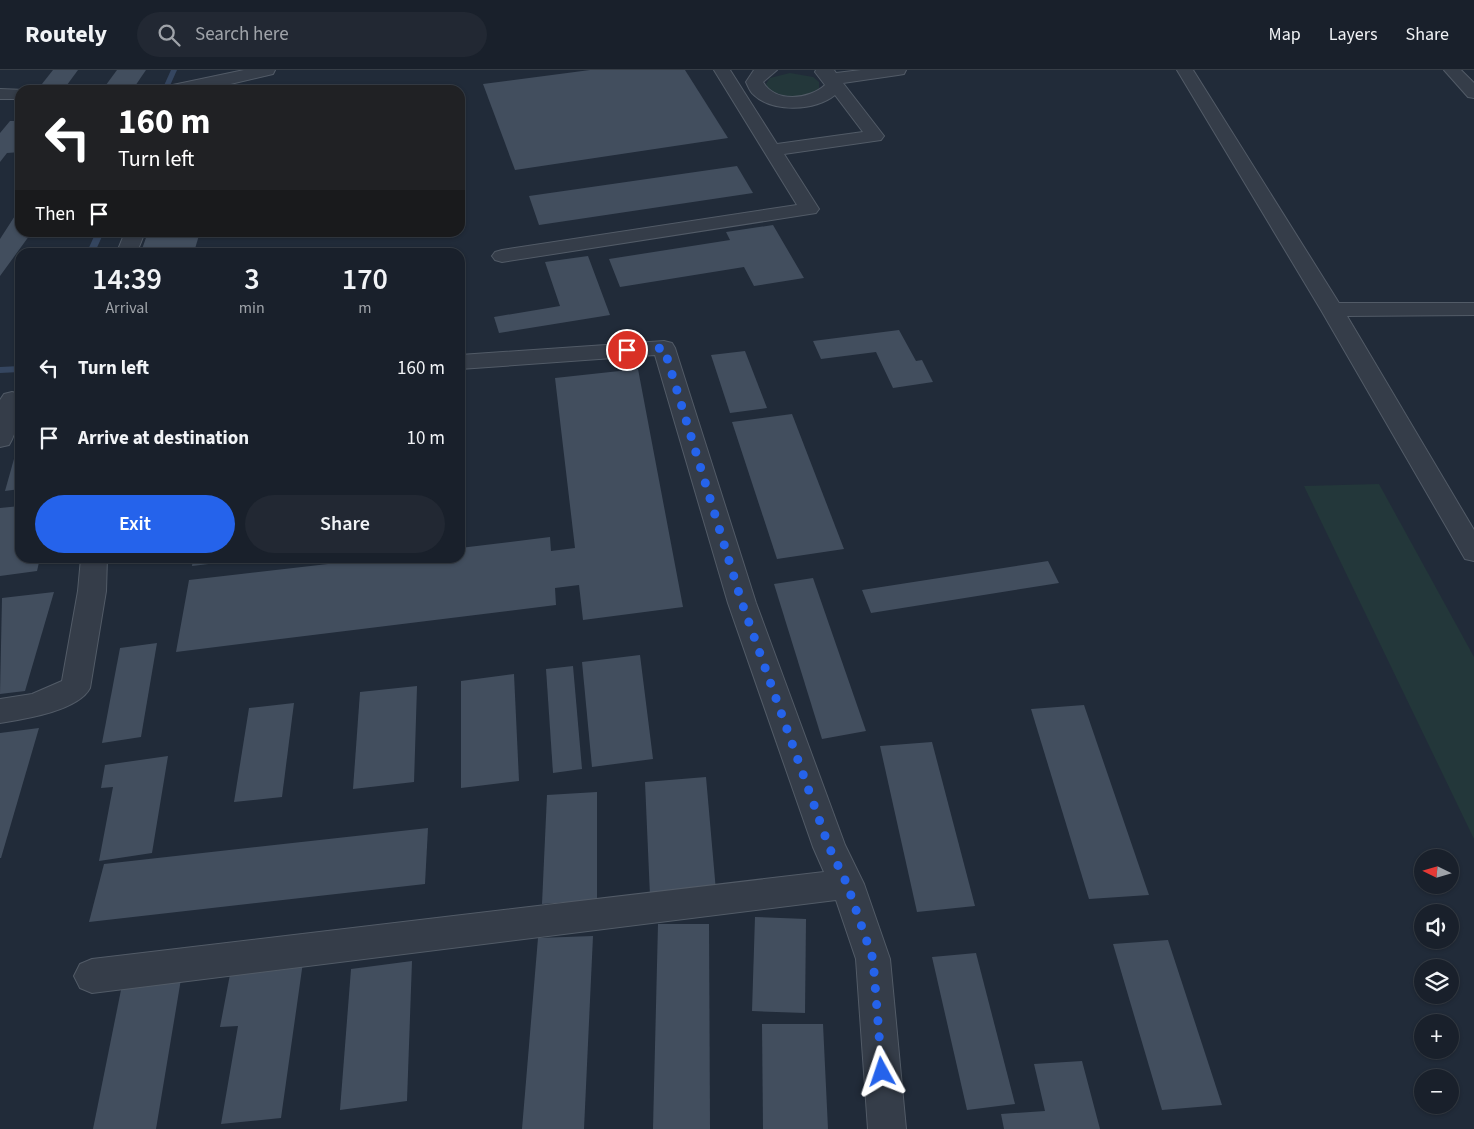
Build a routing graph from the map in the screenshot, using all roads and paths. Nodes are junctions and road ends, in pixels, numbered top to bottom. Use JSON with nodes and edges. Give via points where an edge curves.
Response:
{"nodes":[{"id":1,"x":208,"y":70,"type":"edge"},
{"id":2,"x":267,"y":70,"type":"edge"},
{"id":3,"x":722,"y":70,"type":"edge"},
{"id":4,"x":769,"y":70,"type":"edge"},
{"id":5,"x":898,"y":70,"type":"edge"},
{"id":6,"x":1185,"y":70,"type":"edge"},
{"id":7,"x":1452,"y":70,"type":"edge"},
{"id":8,"x":824,"y":73,"type":"edge"},
{"id":9,"x":199,"y":85,"type":"edge"},
{"id":10,"x":209,"y":85,"type":"edge"},
{"id":11,"x":757,"y":90,"type":"junction"},
{"id":12,"x":737,"y":93,"type":"junction"},
{"id":13,"x":1474,"y":93,"type":"edge"},
{"id":14,"x":0,"y":94,"type":"edge"},
{"id":15,"x":15,"y":94,"type":"edge"},
{"id":16,"x":773,"y":150,"type":"junction"},
{"id":17,"x":502,"y":256,"type":"dead end"},
{"id":18,"x":1474,"y":309,"type":"edge"},
{"id":19,"x":1332,"y":310,"type":"junction"},
{"id":20,"x":465,"y":362,"type":"edge"},
{"id":21,"x":11,"y":399,"type":"edge"},
{"id":22,"x":0,"y":439,"type":"edge"},
{"id":23,"x":1474,"y":552,"type":"edge"},
{"id":24,"x":94,"y":563,"type":"edge"},
{"id":25,"x":0,"y":711,"type":"edge"},
{"id":26,"x":847,"y":884,"type":"junction"},
{"id":27,"x":92,"y":976,"type":"dead end"},
{"id":28,"x":887,"y":1129,"type":"edge"}],
"edges":[{"from":1,"to":9,"type":"street"},
{"from":2,"to":10,"type":"street"},
{"from":3,"to":12,"type":"street"},
{"from":4,"to":11,"type":"street","via":[[754,82]]},
{"from":5,"to":8,"type":"street"},
{"from":6,"to":19,"type":"street"},
{"from":7,"to":13,"type":"street"},
{"from":8,"to":11,"type":"street","via":[[834,86],[829,94],[816,99],[782,101]]},
{"from":8,"to":16,"type":"street","via":[[875,136]]},
{"from":11,"to":12,"type":"street"},
{"from":12,"to":16,"type":"street"},
{"from":14,"to":15,"type":"street"},
{"from":16,"to":17,"type":"street","via":[[809,209]]},
{"from":18,"to":19,"type":"street"},
{"from":19,"to":23,"type":"street"},
{"from":20,"to":26,"type":"street","via":[[664,348],[742,603],[829,847]]},
{"from":21,"to":22,"type":"street"},
{"from":24,"to":25,"type":"street","via":[[92,592],[75,688],[36,705]]},
{"from":26,"to":27,"type":"street"},
{"from":26,"to":28,"type":"street","via":[[873,959]]}]}
